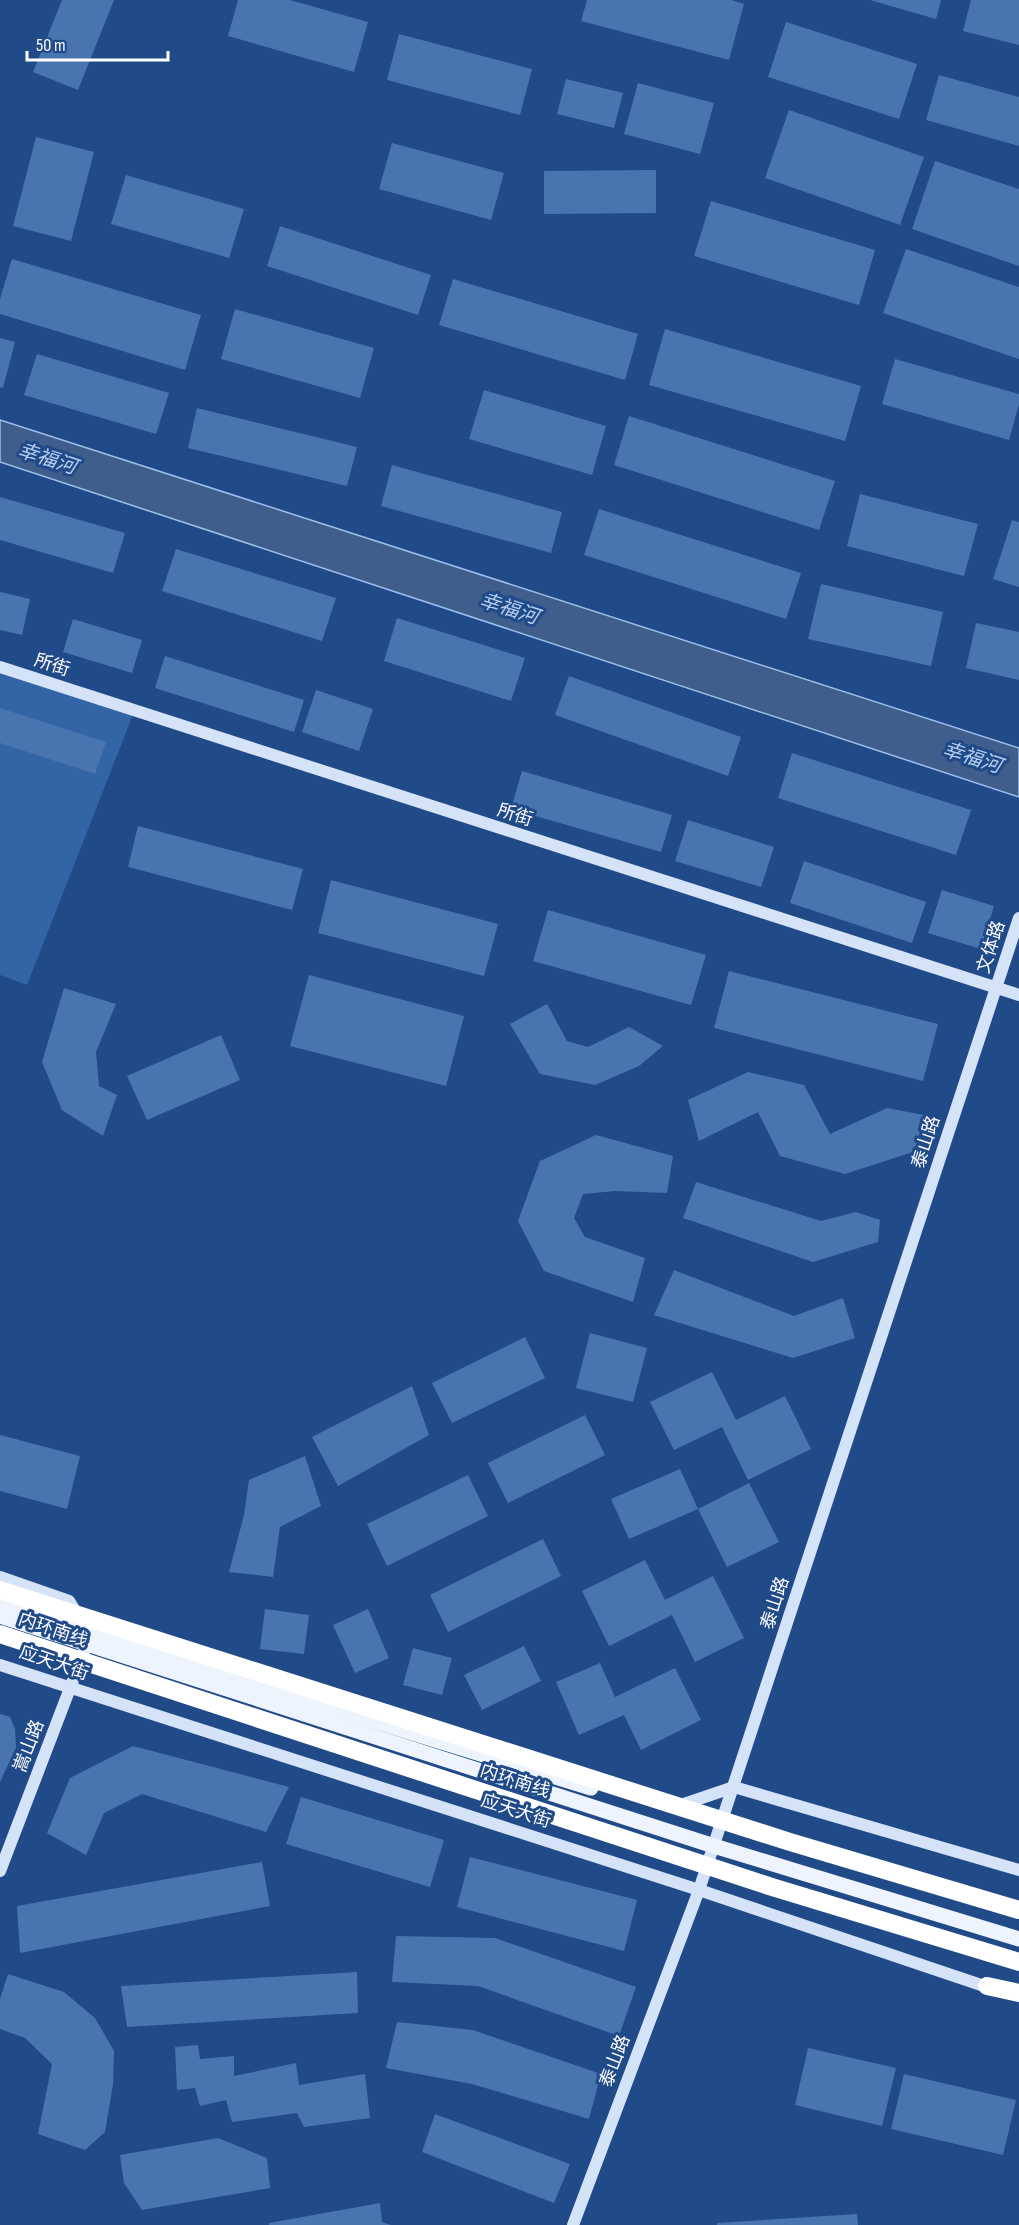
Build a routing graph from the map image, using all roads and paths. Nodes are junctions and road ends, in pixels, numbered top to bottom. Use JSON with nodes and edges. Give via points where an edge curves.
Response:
{"nodes":[{"id":1,"x":0,"y":667,"type":"edge"},
{"id":2,"x":1019,"y":918,"type":"edge"},
{"id":3,"x":996,"y":988,"type":"junction"},
{"id":4,"x":1019,"y":995,"type":"edge"},
{"id":5,"x":0,"y":1577,"type":"edge"},
{"id":6,"x":0,"y":1590,"type":"edge"},
{"id":7,"x":0,"y":1603,"type":"edge"},
{"id":8,"x":0,"y":1616,"type":"edge"},
{"id":9,"x":0,"y":1634,"type":"edge"},
{"id":10,"x":90,"y":1639,"type":"junction"},
{"id":11,"x":0,"y":1665,"type":"edge"},
{"id":12,"x":70,"y":1689,"type":"junction"},
{"id":13,"x":734,"y":1787,"type":"junction"},
{"id":14,"x":665,"y":1810,"type":"junction"},
{"id":15,"x":720,"y":1828,"type":"junction"},
{"id":16,"x":714,"y":1846,"type":"junction"},
{"id":17,"x":1019,"y":1870,"type":"edge"},
{"id":18,"x":0,"y":1871,"type":"edge"},
{"id":19,"x":699,"y":1890,"type":"junction"},
{"id":20,"x":1019,"y":1910,"type":"edge"},
{"id":21,"x":1019,"y":1918,"type":"edge"},
{"id":22,"x":1019,"y":1939,"type":"edge"},
{"id":23,"x":1019,"y":1962,"type":"edge"},
{"id":24,"x":987,"y":1986,"type":"junction"},
{"id":25,"x":1019,"y":1993,"type":"edge"},
{"id":26,"x":1019,"y":2000,"type":"edge"},
{"id":27,"x":573,"y":2225,"type":"edge"}],
"edges":[{"from":1,"to":3,"type":"street","name":"所街"},
{"from":2,"to":3,"type":"street","name":"文体路"},
{"from":3,"to":4,"type":"street","name":"所街"},
{"from":3,"to":13,"type":"street","name":"泰山路"},
{"from":5,"to":10,"type":"street","via":[[69,1600]]},
{"from":6,"to":20,"type":"highway","name":"内环南线","via":[[790,1842]]},
{"from":7,"to":10,"type":"main road","name":"应天大街"},
{"from":8,"to":10,"type":"main road","name":"应天大街"},
{"from":9,"to":23,"type":"highway","name":"内环南线","via":[[772,1887]]},
{"from":10,"to":12,"type":"street","name":"嵩山路"},
{"from":10,"to":14,"type":"main road","name":"应天大街"},
{"from":10,"to":16,"type":"main road","name":"应天大街"},
{"from":11,"to":12,"type":"street","name":"应天大街"},
{"from":12,"to":18,"type":"street","name":"嵩山路"},
{"from":12,"to":19,"type":"street","name":"应天大街"},
{"from":13,"to":14,"type":"street"},
{"from":13,"to":15,"type":"street","name":"泰山路"},
{"from":13,"to":17,"type":"street"},
{"from":14,"to":15,"type":"main road","name":"应天大街"},
{"from":15,"to":16,"type":"street","name":"泰山路"},
{"from":15,"to":21,"type":"main road","name":"应天大街"},
{"from":16,"to":19,"type":"street","name":"泰山路"},
{"from":16,"to":22,"type":"main road","name":"应天大街"},
{"from":19,"to":24,"type":"street","name":"应天大街"},
{"from":19,"to":27,"type":"street","name":"泰山路"},
{"from":24,"to":25,"type":"highway"},
{"from":24,"to":26,"type":"street","name":"应天大街"}]}
